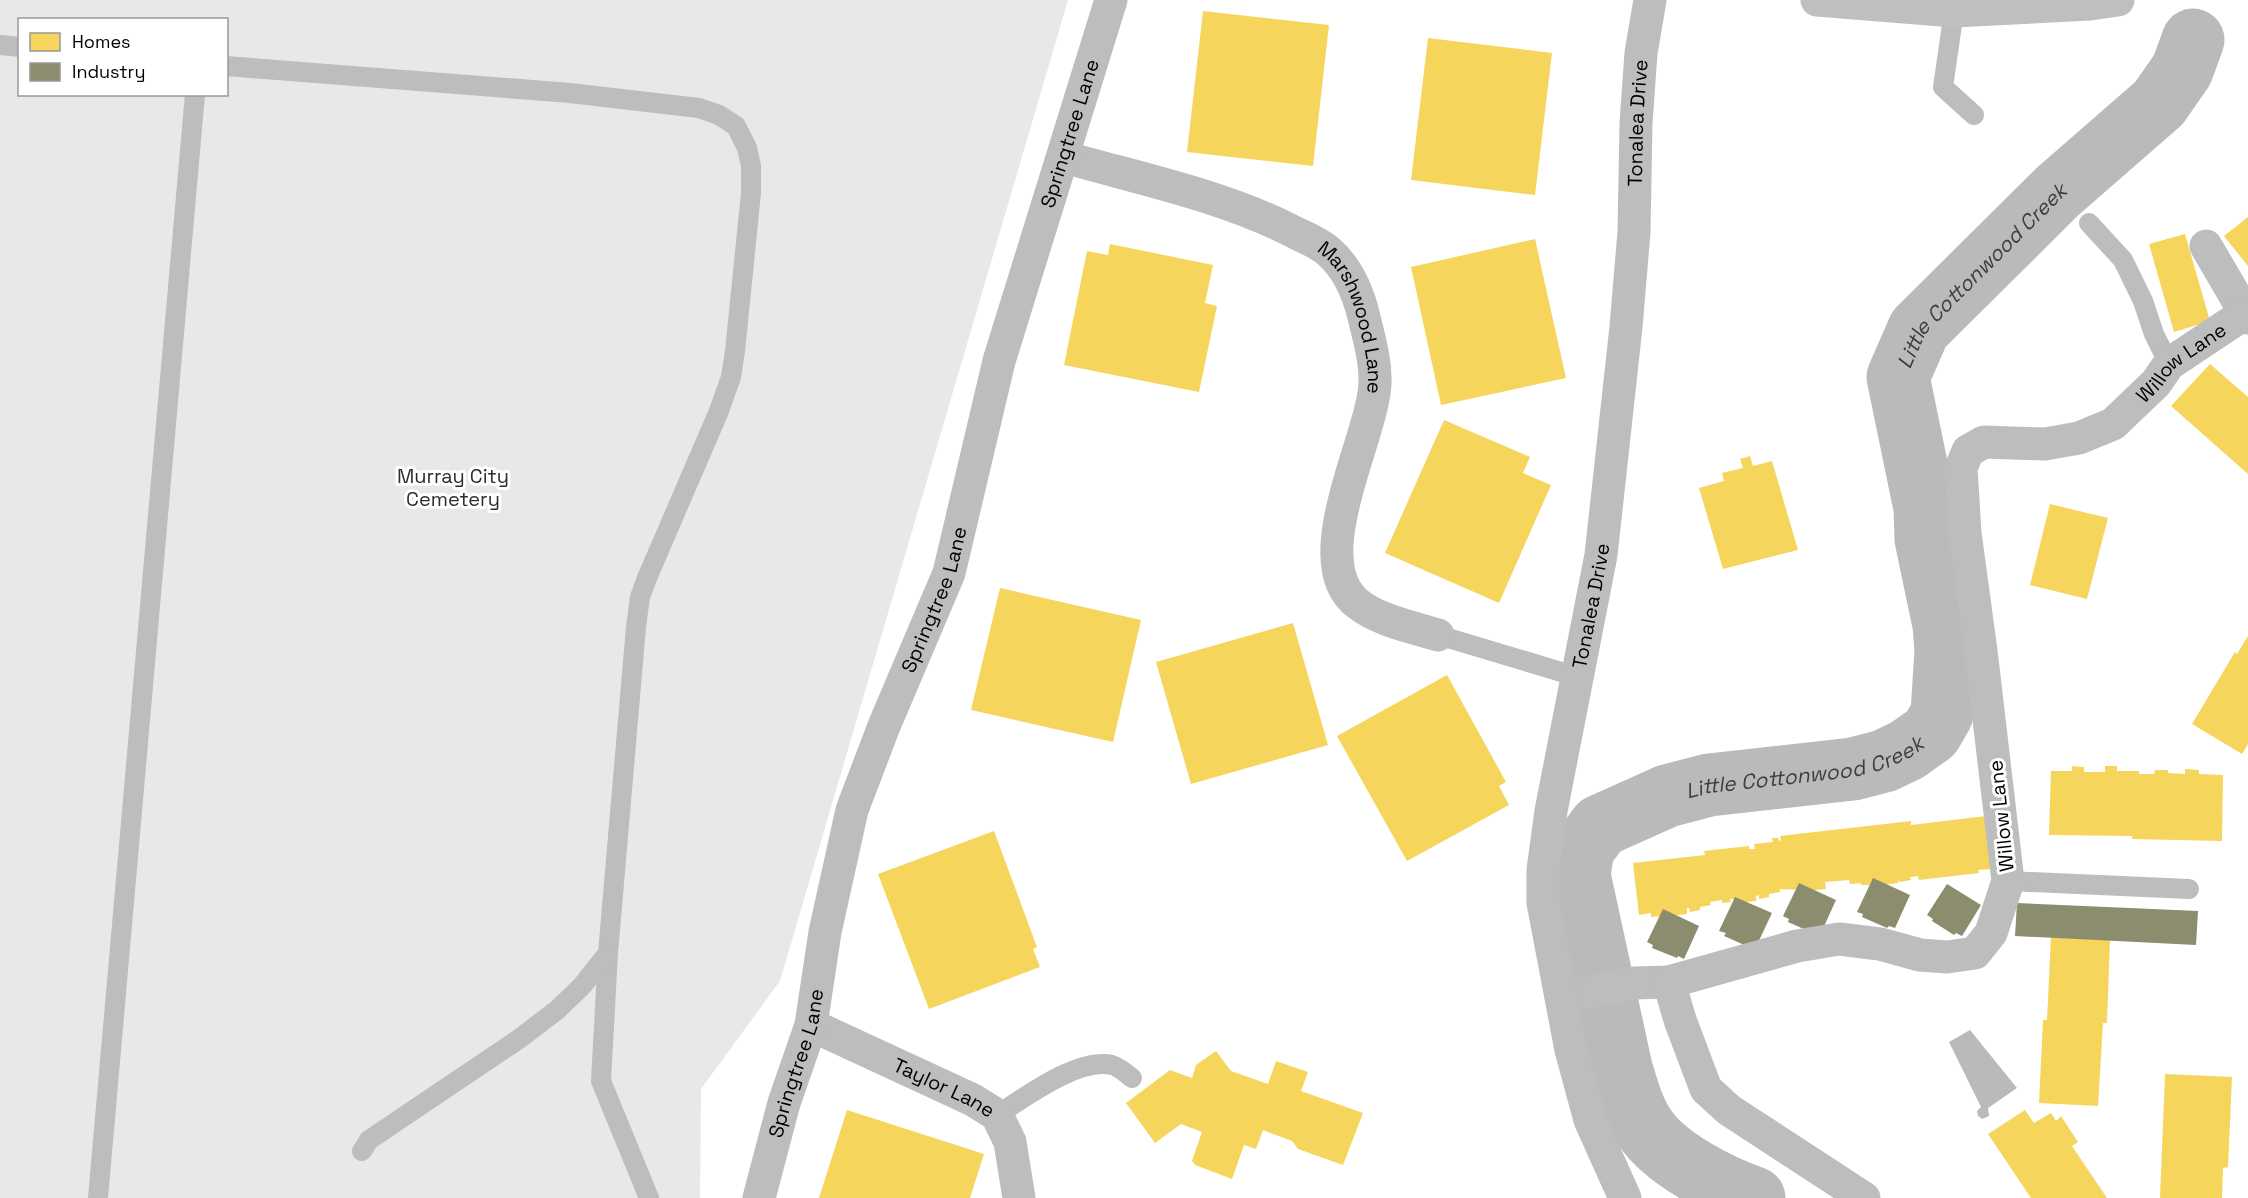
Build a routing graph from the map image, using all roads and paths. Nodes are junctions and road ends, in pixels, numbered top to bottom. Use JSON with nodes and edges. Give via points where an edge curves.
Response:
{"nodes":[{"id":1,"x":1112,"y":0,"type":"edge"},
{"id":2,"x":1650,"y":0,"type":"edge"},
{"id":3,"x":1817,"y":0,"type":"edge"},
{"id":4,"x":2118,"y":0,"type":"edge"},
{"id":5,"x":1860,"y":2,"type":"edge"},
{"id":6,"x":1954,"y":11,"type":"junction"},
{"id":7,"x":0,"y":45,"type":"edge"},
{"id":8,"x":18,"y":47,"type":"edge"},
{"id":9,"x":228,"y":66,"type":"edge"},
{"id":10,"x":195,"y":96,"type":"edge"},
{"id":11,"x":1974,"y":115,"type":"dead end"},
{"id":12,"x":1064,"y":157,"type":"junction"},
{"id":13,"x":2089,"y":223,"type":"dead end"},
{"id":14,"x":2206,"y":246,"type":"dead end"},
{"id":15,"x":2246,"y":316,"type":"edge"},
{"id":16,"x":2169,"y":364,"type":"junction"},
{"id":17,"x":1438,"y":635,"type":"joint"},
{"id":18,"x":1578,"y":677,"type":"junction"},
{"id":19,"x":2008,"y":881,"type":"junction"},
{"id":20,"x":2189,"y":890,"type":"dead end"},
{"id":21,"x":608,"y":953,"type":"junction"},
{"id":22,"x":1669,"y":982,"type":"junction"},
{"id":23,"x":1574,"y":995,"type":"junction"},
{"id":24,"x":811,"y":1025,"type":"junction"},
{"id":25,"x":1132,"y":1078,"type":"dead end"},
{"id":26,"x":997,"y":1115,"type":"junction"},
{"id":27,"x":362,"y":1151,"type":"dead end"},
{"id":28,"x":98,"y":1198,"type":"edge"},
{"id":29,"x":649,"y":1198,"type":"edge"},
{"id":30,"x":759,"y":1198,"type":"edge"},
{"id":31,"x":1019,"y":1198,"type":"edge"},
{"id":32,"x":1625,"y":1198,"type":"edge"},
{"id":33,"x":1864,"y":1198,"type":"edge"}],
"edges":[{"from":1,"to":12,"type":"street","name":"Springtree Lane"},
{"from":2,"to":18,"type":"street","name":"Tonalea Drive","via":[[1641,53],[1626,327],[1601,555]]},
{"from":3,"to":5,"type":"street"},
{"from":4,"to":6,"type":"street"},
{"from":5,"to":6,"type":"street"},
{"from":6,"to":11,"type":"lane","via":[[1943,87]]},
{"from":7,"to":8,"type":"lane"},
{"from":9,"to":21,"type":"lane","via":[[570,93],[699,108],[736,126],[747,148],[751,193],[731,377],[640,597]]},
{"from":10,"to":28,"type":"lane"},
{"from":12,"to":17,"type":"street","name":"Marshwood Lane","via":[[1267,218],[1314,242],[1341,263],[1360,300],[1375,384],[1342,506],[1339,572],[1345,589],[1357,604],[1382,618]]},
{"from":12,"to":24,"type":"street","name":"Springtree Lane","via":[[999,361],[949,573],[852,810],[825,932]]},
{"from":13,"to":16,"type":"lane","via":[[2123,260]]},
{"from":14,"to":15,"type":"street","name":"Willow Lane"},
{"from":15,"to":16,"type":"street","name":"Willow Lane"},
{"from":16,"to":19,"type":"street","name":"Willow Lane","via":[[2156,384],[2113,424],[2079,438],[2045,444],[1984,442],[1968,451],[1961,468],[1965,533]]},
{"from":17,"to":18,"type":"lane"},
{"from":18,"to":23,"type":"street","name":"Tonalea Drive","via":[[1543,870],[1543,903]]},
{"from":19,"to":20,"type":"lane"},
{"from":19,"to":22,"type":"street","name":"Willow Lane","via":[[1991,933],[1975,953],[1920,955],[1880,944],[1839,939],[1797,946]]},
{"from":21,"to":27,"type":"lane","via":[[558,1010],[369,1140]]},
{"from":21,"to":29,"type":"lane","via":[[601,1081]]},
{"from":22,"to":23,"type":"street","name":"Willow Lane","via":[[1635,983]]},
{"from":22,"to":33,"type":"street","via":[[1706,1089],[1729,1110]]},
{"from":23,"to":32,"type":"street","name":"Tonalea Drive","via":[[1570,1050],[1590,1120]]},
{"from":24,"to":26,"type":"street","name":"Taylor Lane","via":[[973,1100]]},
{"from":24,"to":30,"type":"street","name":"Springtree Lane","via":[[784,1103]]},
{"from":25,"to":26,"type":"lane","via":[[1113,1065],[1089,1066],[1050,1080]]},
{"from":26,"to":31,"type":"street","name":"Taylor Lane","via":[[1010,1142]]}]}
